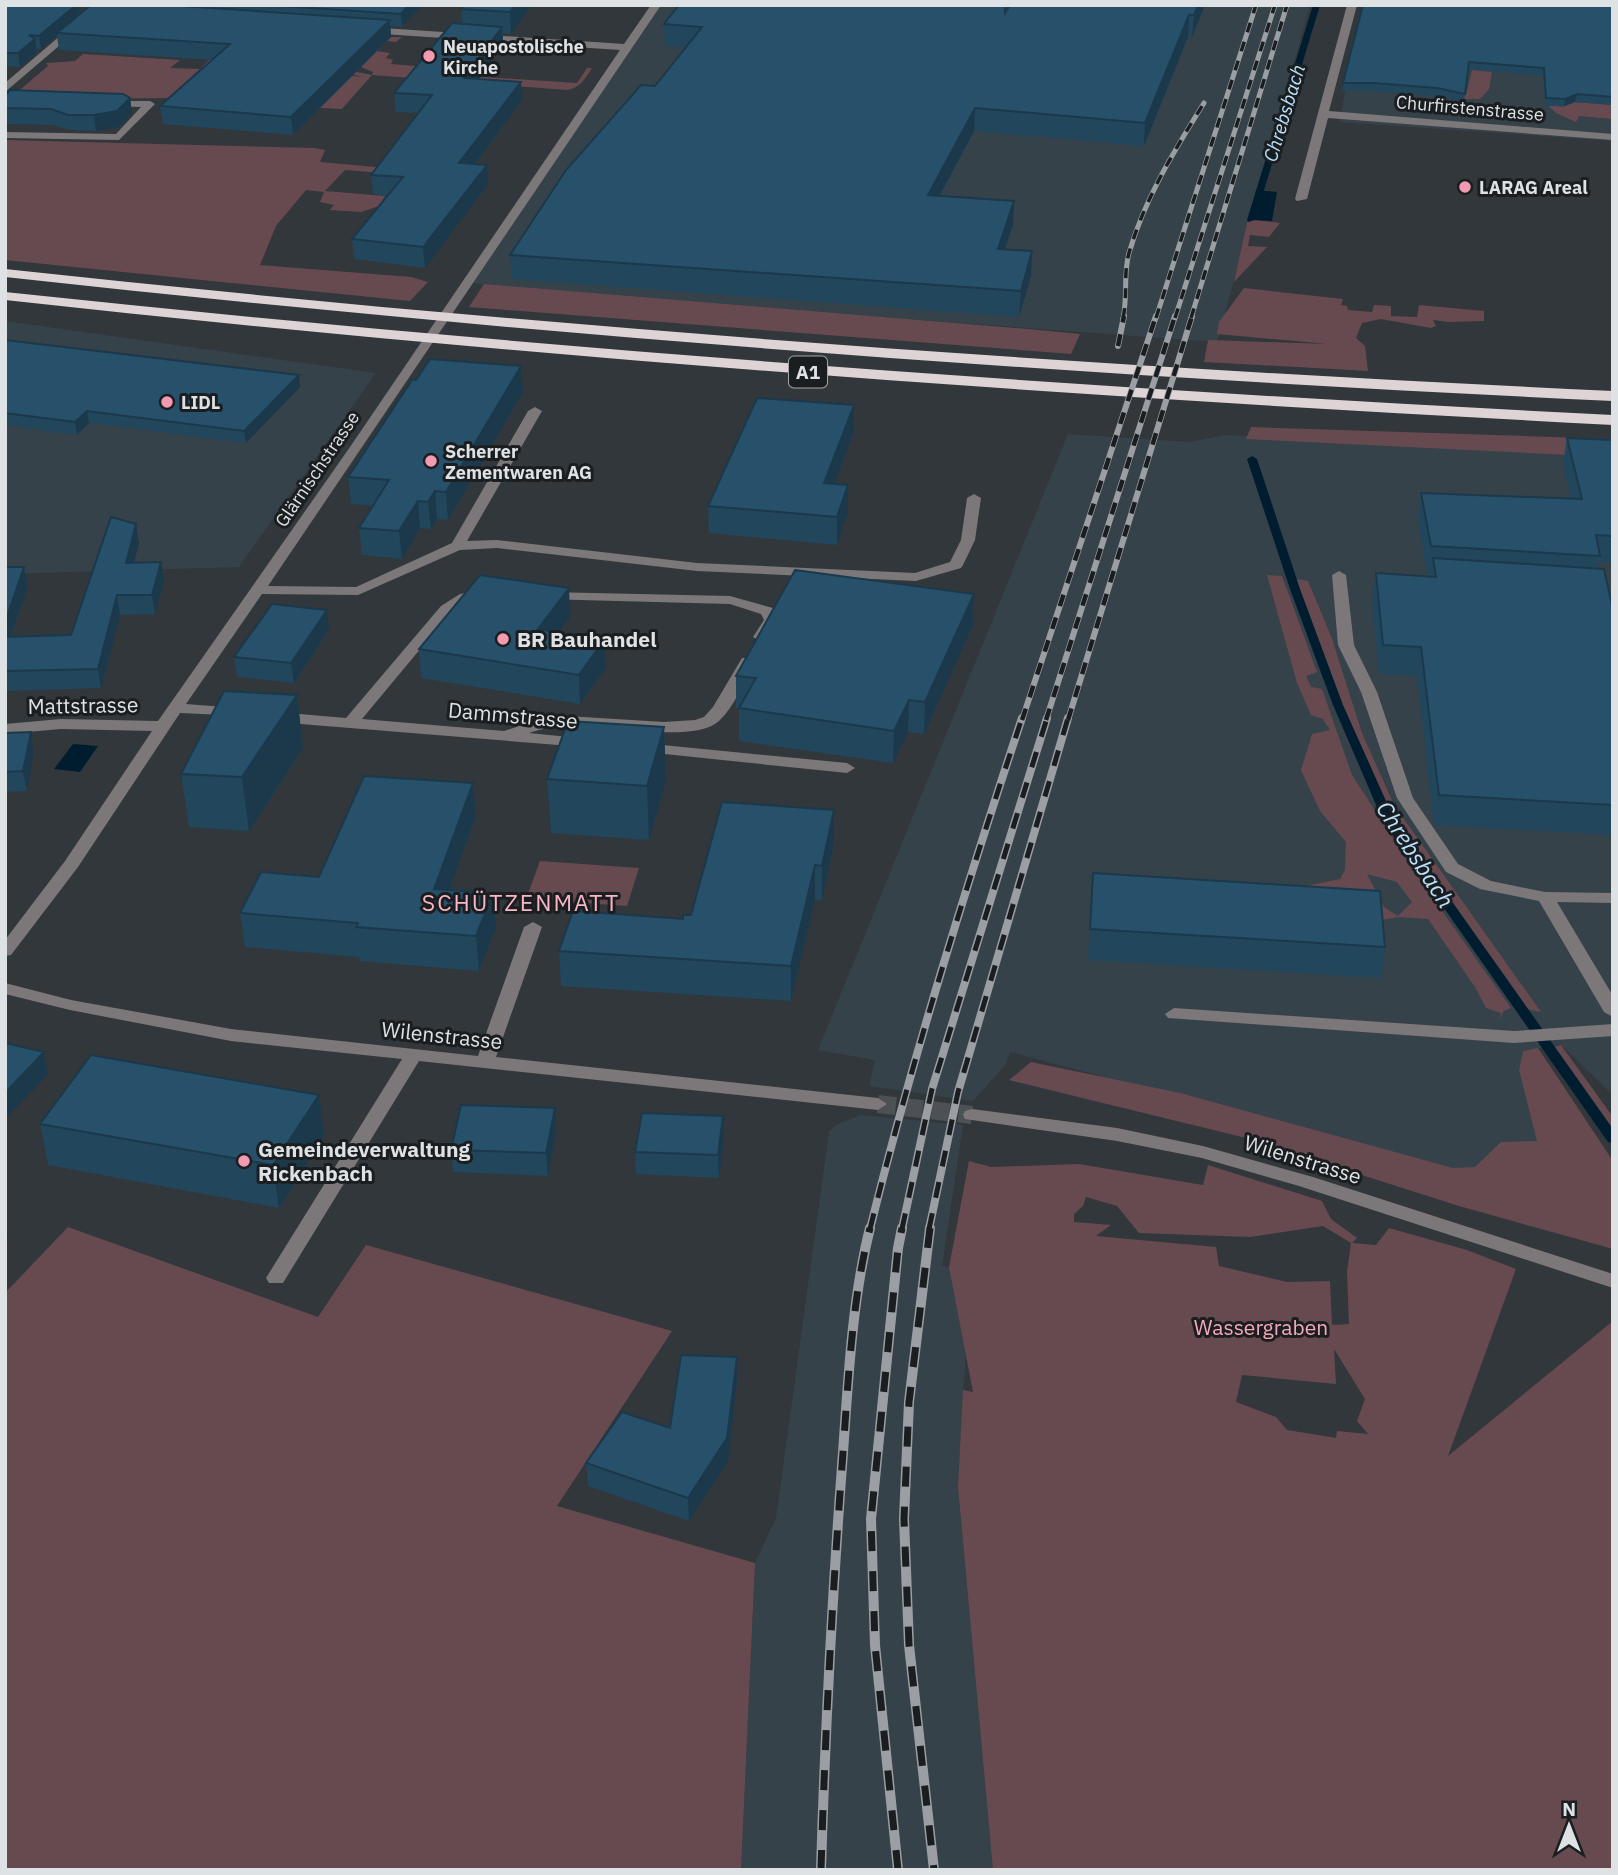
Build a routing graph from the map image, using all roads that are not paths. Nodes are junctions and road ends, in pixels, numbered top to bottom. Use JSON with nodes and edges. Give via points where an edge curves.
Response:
{"nodes":[{"id":1,"x":656,"y":5,"type":"edge"},
{"id":2,"x":1352,"y":5,"type":"edge"},
{"id":3,"x":74,"y":10,"type":"edge"},
{"id":4,"x":102,"y":10,"type":"edge"},
{"id":5,"x":354,"y":29,"type":"edge"},
{"id":6,"x":627,"y":47,"type":"junction"},
{"id":7,"x":5,"y":75,"type":"edge"},
{"id":8,"x":20,"y":76,"type":"junction"},
{"id":9,"x":5,"y":89,"type":"edge"},
{"id":10,"x":97,"y":102,"type":"edge"},
{"id":11,"x":1324,"y":114,"type":"junction"},
{"id":12,"x":5,"y":135,"type":"edge"},
{"id":13,"x":1613,"y":137,"type":"edge"},
{"id":14,"x":1301,"y":199,"type":"dead end"},
{"id":15,"x":5,"y":274,"type":"edge"},
{"id":16,"x":5,"y":296,"type":"edge"},
{"id":17,"x":1613,"y":396,"type":"edge"},
{"id":18,"x":535,"y":411,"type":"dead end"},
{"id":19,"x":1613,"y":420,"type":"edge"},
{"id":20,"x":974,"y":498,"type":"dead end"},
{"id":21,"x":457,"y":546,"type":"junction"},
{"id":22,"x":1339,"y":575,"type":"dead end"},
{"id":23,"x":259,"y":590,"type":"junction"},
{"id":24,"x":496,"y":595,"type":"edge"},
{"id":25,"x":537,"y":596,"type":"edge"},
{"id":26,"x":175,"y":708,"type":"junction"},
{"id":27,"x":350,"y":723,"type":"junction"},
{"id":28,"x":162,"y":726,"type":"junction"},
{"id":29,"x":5,"y":729,"type":"edge"},
{"id":30,"x":508,"y":735,"type":"junction"},
{"id":31,"x":597,"y":744,"type":"edge"},
{"id":32,"x":624,"y":746,"type":"edge"},
{"id":33,"x":847,"y":768,"type":"dead end"},
{"id":34,"x":1545,"y":897,"type":"junction"},
{"id":35,"x":1613,"y":898,"type":"edge"},
{"id":36,"x":533,"y":928,"type":"dead end"},
{"id":37,"x":5,"y":951,"type":"edge"},
{"id":38,"x":5,"y":988,"type":"edge"},
{"id":39,"x":1613,"y":1012,"type":"edge"},
{"id":40,"x":1174,"y":1014,"type":"dead end"},
{"id":41,"x":1613,"y":1030,"type":"edge"},
{"id":42,"x":413,"y":1056,"type":"junction"},
{"id":43,"x":485,"y":1062,"type":"junction"},
{"id":44,"x":878,"y":1104,"type":"tunnel mouth"},
{"id":45,"x":972,"y":1115,"type":"tunnel mouth"},
{"id":46,"x":276,"y":1278,"type":"dead end"},
{"id":47,"x":1613,"y":1281,"type":"edge"}],
"edges":[{"from":1,"to":6,"type":"street","name":"Glärnischstrasse"},
{"from":2,"to":11,"type":"street"},
{"from":3,"to":4,"type":"street"},
{"from":4,"to":8,"type":"street"},
{"from":5,"to":6,"type":"street"},
{"from":6,"to":23,"type":"street","name":"Glärnischstrasse"},
{"from":7,"to":8,"type":"street"},
{"from":8,"to":9,"type":"street"},
{"from":10,"to":12,"type":"street","via":[[150,104],[119,137]]},
{"from":11,"to":13,"type":"street","name":"Churfirstenstrasse"},
{"from":11,"to":14,"type":"street"},
{"from":15,"to":17,"type":"highway","number":"A1","via":[[788,348],[1258,379]]},
{"from":16,"to":19,"type":"highway","number":"A1","via":[[452,343],[787,371],[1213,400]]},
{"from":18,"to":21,"type":"street"},
{"from":20,"to":21,"type":"street","via":[[968,540],[956,565],[916,577],[697,567],[498,544]]},
{"from":21,"to":23,"type":"street","via":[[358,591]]},
{"from":22,"to":34,"type":"street","via":[[1346,645],[1369,692],[1405,798],[1452,868],[1486,885]]},
{"from":23,"to":26,"type":"street","name":"Glärnischstrasse"},
{"from":24,"to":27,"type":"street","via":[[454,601]]},
{"from":25,"to":30,"type":"street","via":[[730,600],[768,611],[772,620],[713,719],[679,727],[553,721]]},
{"from":26,"to":27,"type":"street","name":"Dammstrasse"},
{"from":26,"to":28,"type":"street","name":"Glärnischstrasse"},
{"from":27,"to":30,"type":"street","name":"Dammstrasse"},
{"from":28,"to":29,"type":"street","name":"Mattstrasse","via":[[61,724]]},
{"from":28,"to":37,"type":"street","name":"Glärnischstrasse","via":[[48,899]]},
{"from":30,"to":31,"type":"street","name":"Dammstrasse"},
{"from":32,"to":33,"type":"street"},
{"from":34,"to":35,"type":"street"},
{"from":34,"to":39,"type":"street"},
{"from":36,"to":43,"type":"street"},
{"from":38,"to":42,"type":"street","name":"Wilenstrasse","via":[[231,1035]]},
{"from":40,"to":41,"type":"street","via":[[1514,1037]]},
{"from":42,"to":43,"type":"street","name":"Wilenstrasse"},
{"from":42,"to":46,"type":"street"},
{"from":43,"to":44,"type":"street","name":"Wilenstrasse"},
{"from":45,"to":47,"type":"street","name":"Wilenstrasse","via":[[1202,1152]]}]}
